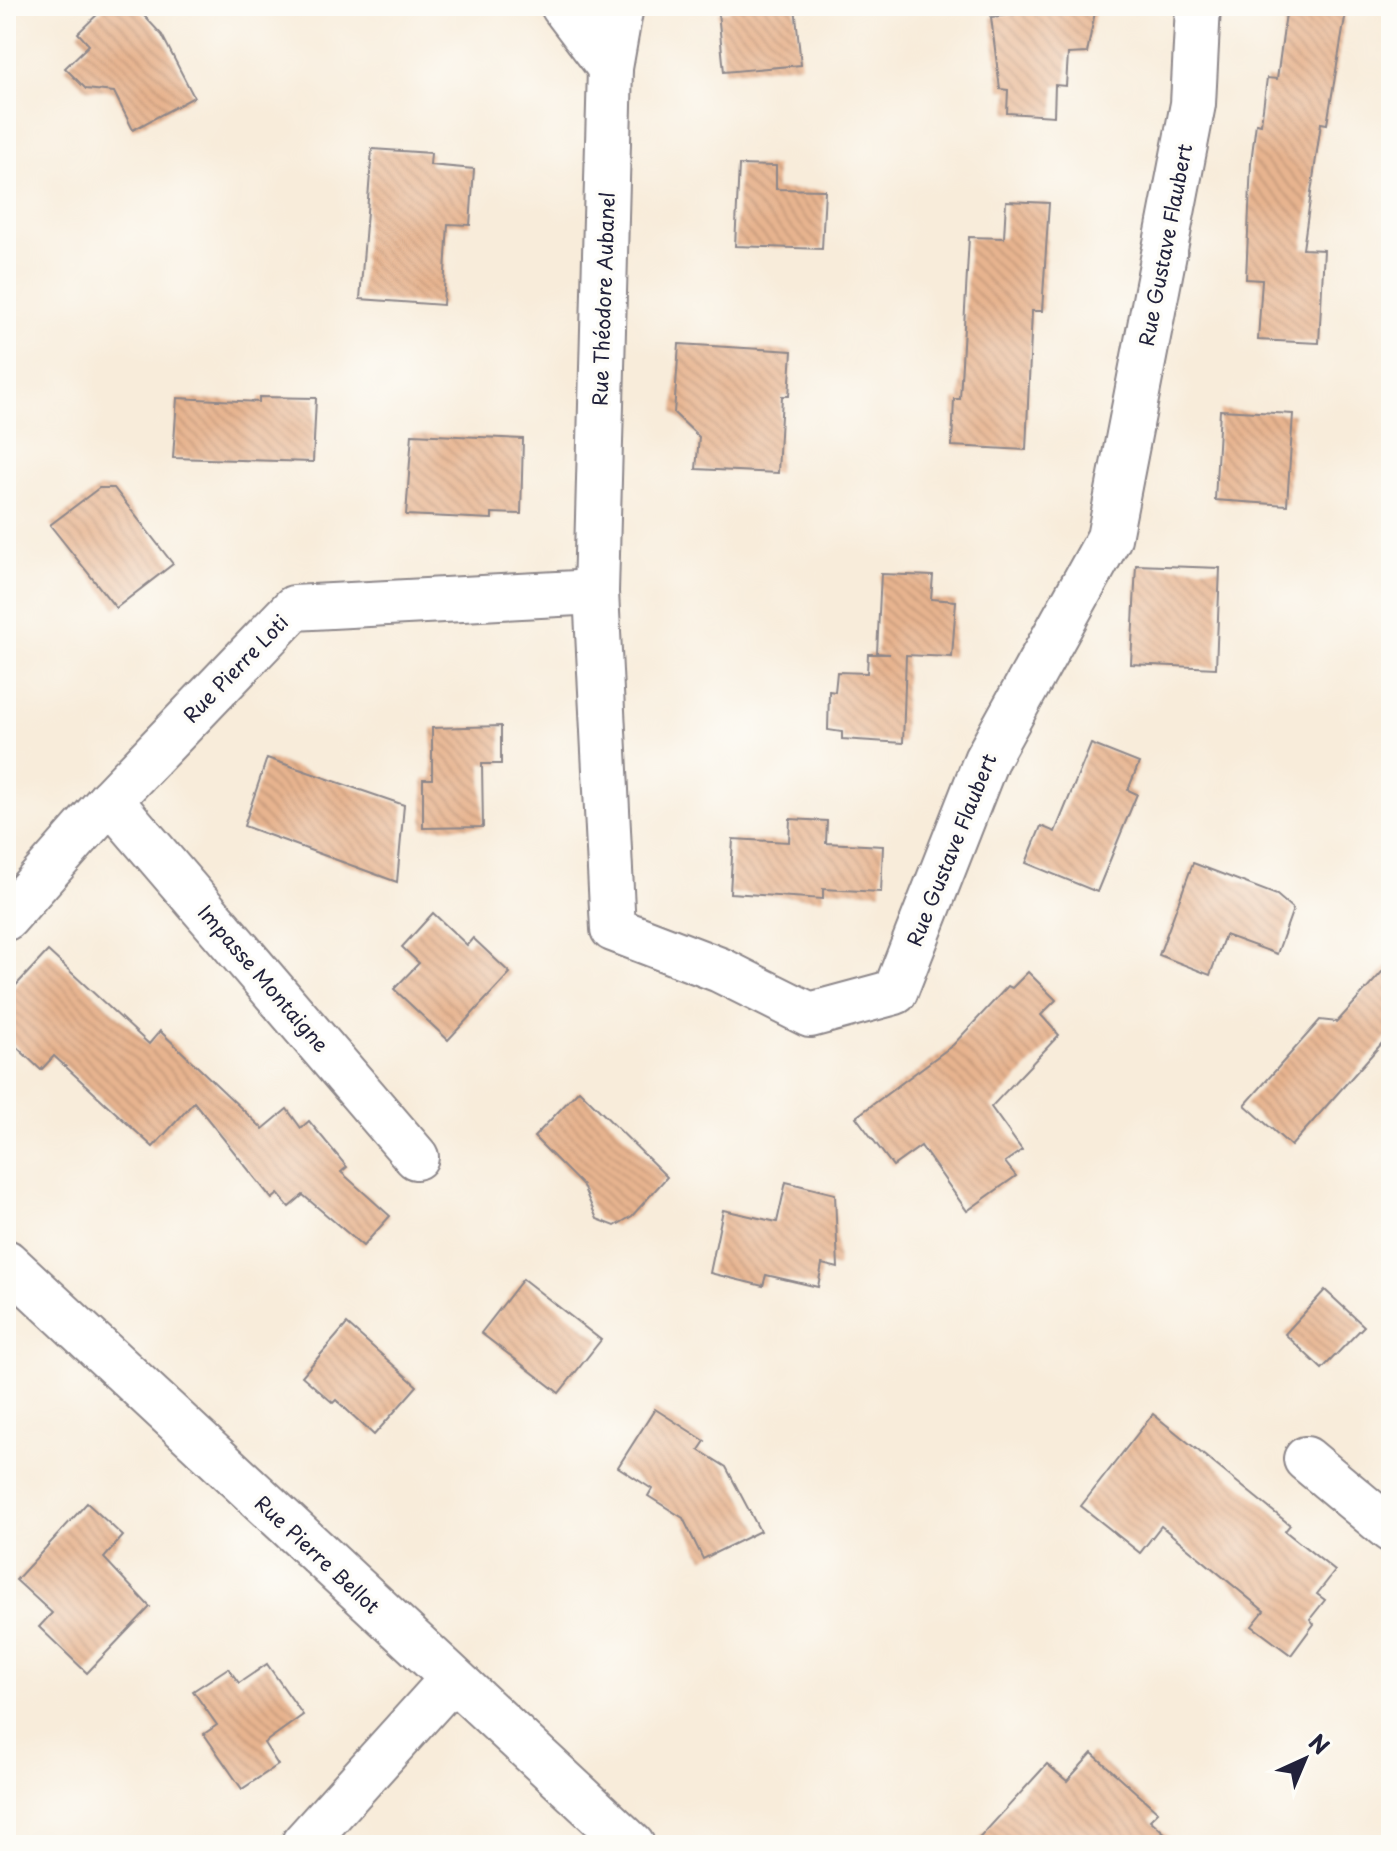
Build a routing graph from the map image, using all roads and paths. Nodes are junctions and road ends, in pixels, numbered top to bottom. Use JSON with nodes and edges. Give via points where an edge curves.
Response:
{"nodes":[{"id":1,"x":563,"y":6,"type":"edge"},
{"id":2,"x":621,"y":6,"type":"edge"},
{"id":3,"x":1198,"y":6,"type":"edge"},
{"id":4,"x":610,"y":68,"type":"junction"},
{"id":5,"x":596,"y":592,"type":"junction"},
{"id":6,"x":110,"y":800,"type":"junction"},
{"id":7,"x":6,"y":918,"type":"edge"},
{"id":8,"x":416,"y":1157,"type":"dead end"},
{"id":9,"x":6,"y":1262,"type":"edge"},
{"id":10,"x":1306,"y":1459,"type":"dead end"},
{"id":11,"x":1391,"y":1530,"type":"edge"},
{"id":12,"x":451,"y":1680,"type":"junction"},
{"id":13,"x":304,"y":1843,"type":"edge"},
{"id":14,"x":632,"y":1845,"type":"edge"}],
"edges":[{"from":1,"to":4,"type":"street"},
{"from":2,"to":4,"type":"street","name":"Rue Théodore Aubanel"},
{"from":3,"to":5,"type":"street","name":"Rue Gustave Flaubert","via":[[1193,104],[1109,538],[986,760],[895,992],[810,1015],[720,970],[613,929]]},
{"from":4,"to":5,"type":"street","name":"Rue Théodore Aubanel"},
{"from":5,"to":6,"type":"street","name":"Rue Pierre Loti","via":[[294,608]]},
{"from":6,"to":7,"type":"street","name":"Rue Pierre Loti"},
{"from":6,"to":8,"type":"street","name":"Impasse Montaigne"},
{"from":9,"to":12,"type":"street","name":"Rue Pierre Bellot"},
{"from":10,"to":11,"type":"street"},
{"from":12,"to":13,"type":"street"},
{"from":12,"to":14,"type":"street","name":"Rue Pierre Bellot"}]}
